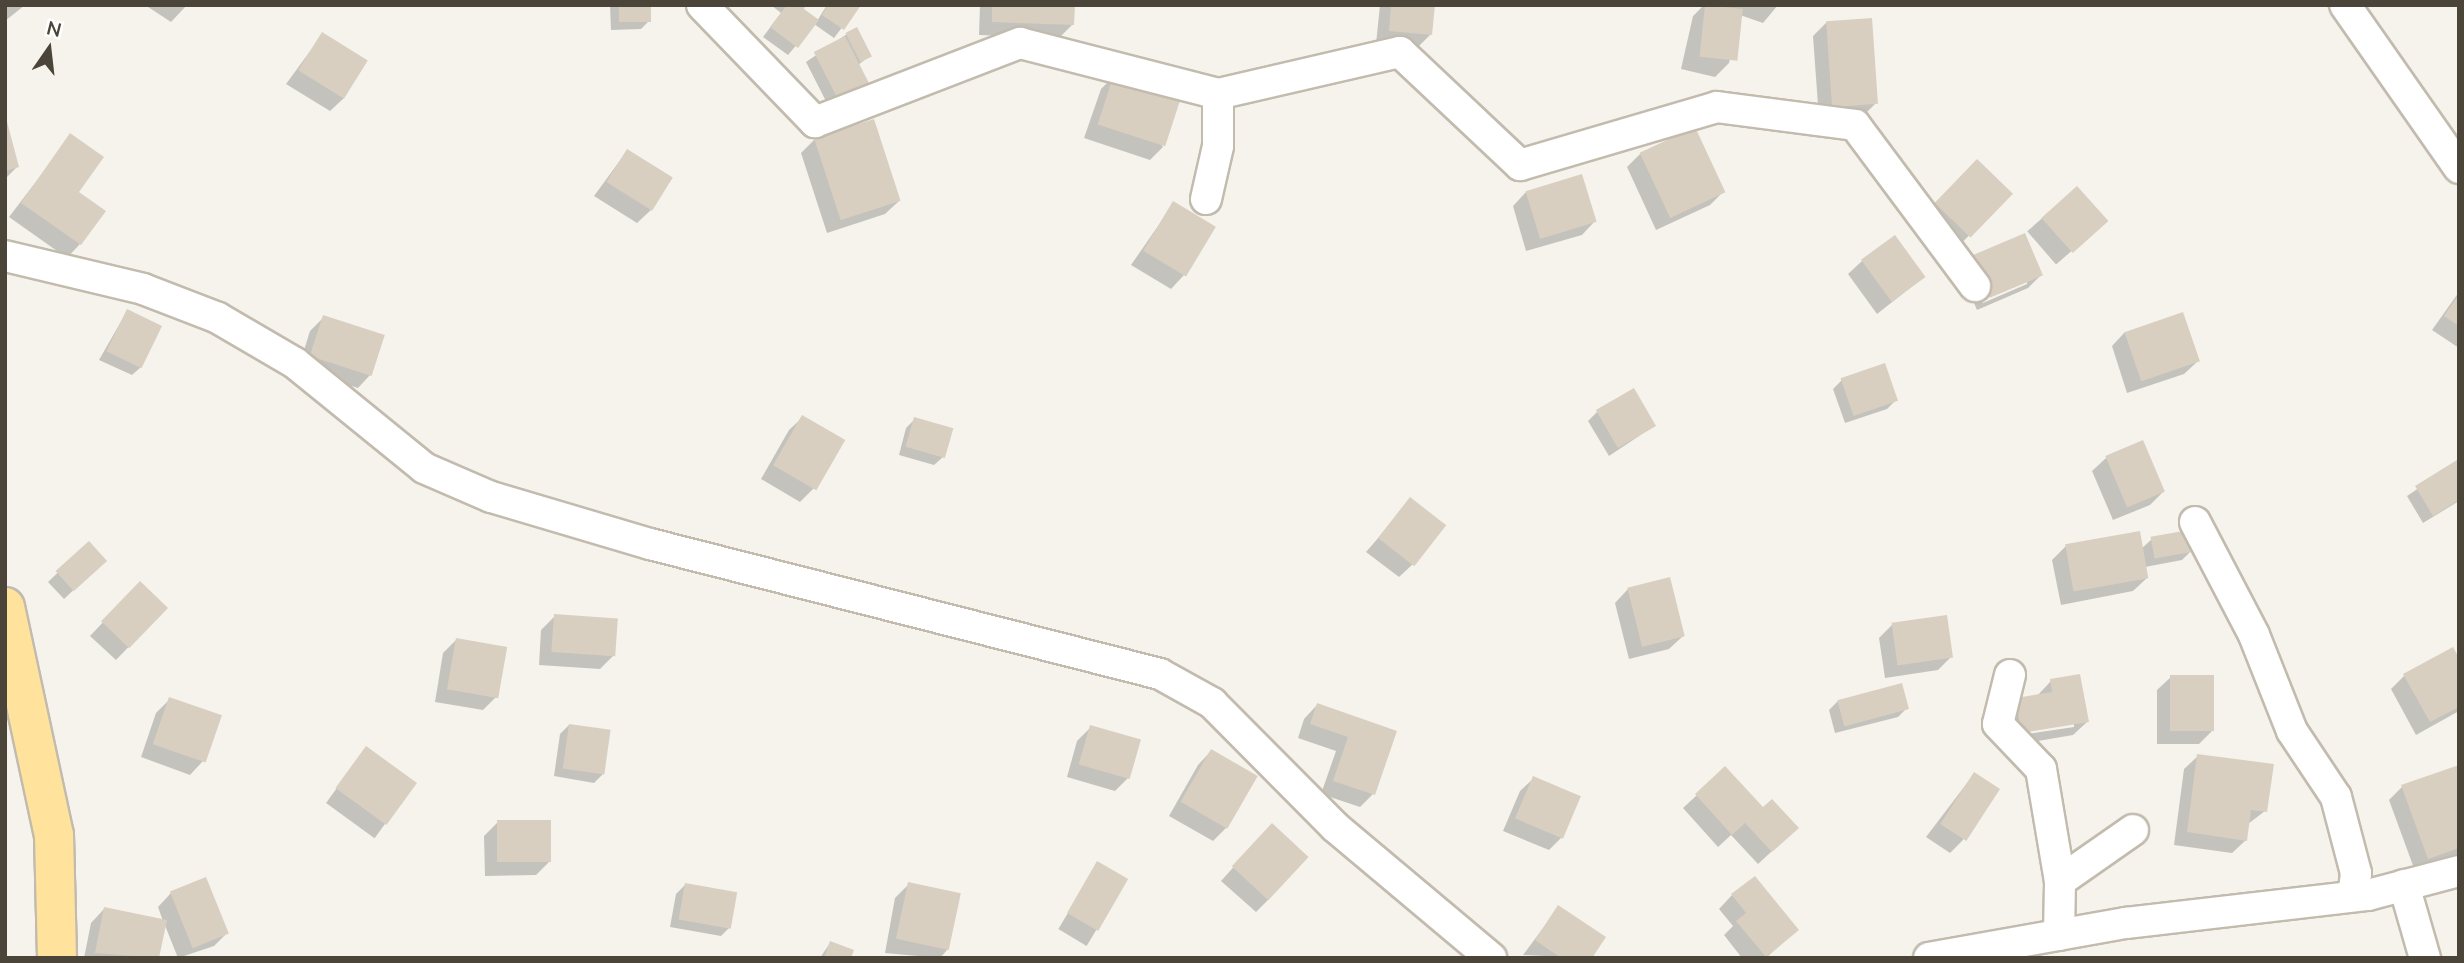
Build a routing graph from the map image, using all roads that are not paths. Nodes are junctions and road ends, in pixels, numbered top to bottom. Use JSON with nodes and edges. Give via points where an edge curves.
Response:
{"nodes":[{"id":1,"x":702,"y":5,"type":"edge"},
{"id":2,"x":2345,"y":5,"type":"edge"},
{"id":3,"x":1218,"y":94,"type":"junction"},
{"id":4,"x":2459,"y":168,"type":"edge"},
{"id":5,"x":1206,"y":199,"type":"dead end"},
{"id":6,"x":5,"y":256,"type":"edge"},
{"id":7,"x":1975,"y":286,"type":"dead end"},
{"id":8,"x":2195,"y":522,"type":"dead end"},
{"id":9,"x":5,"y":607,"type":"edge"},
{"id":10,"x":2010,"y":675,"type":"dead end"},
{"id":11,"x":2133,"y":830,"type":"dead end"},
{"id":12,"x":2459,"y":871,"type":"edge"},
{"id":13,"x":2060,"y":881,"type":"junction"},
{"id":14,"x":2404,"y":885,"type":"junction"},
{"id":15,"x":2353,"y":896,"type":"junction"},
{"id":16,"x":2059,"y":935,"type":"junction"},
{"id":17,"x":57,"y":958,"type":"edge"},
{"id":18,"x":1491,"y":958,"type":"edge"},
{"id":19,"x":1930,"y":958,"type":"edge"},
{"id":20,"x":2426,"y":958,"type":"edge"}],
"edges":[{"from":1,"to":3,"type":"street","via":[[815,122],[1020,43]]},
{"from":2,"to":4,"type":"street"},
{"from":3,"to":5,"type":"street","via":[[1218,146]]},
{"from":3,"to":7,"type":"street","via":[[1399,52],[1520,165],[1717,107],[1855,125]]},
{"from":6,"to":18,"type":"street","via":[[143,289],[218,318],[295,363],[424,468],[491,497],[650,544],[1160,674],[1212,703],[1335,827]]},
{"from":8,"to":15,"type":"street","via":[[2254,635],[2292,731],[2336,797],[2356,873]]},
{"from":9,"to":17,"type":"main road","via":[[54,835]]},
{"from":10,"to":13,"type":"street","via":[[1998,724],[2042,769]]},
{"from":11,"to":13,"type":"street"},
{"from":12,"to":14,"type":"street"},
{"from":13,"to":16,"type":"street"},
{"from":14,"to":15,"type":"street"},
{"from":14,"to":20,"type":"street"},
{"from":15,"to":16,"type":"street"},
{"from":16,"to":19,"type":"street"}]}
